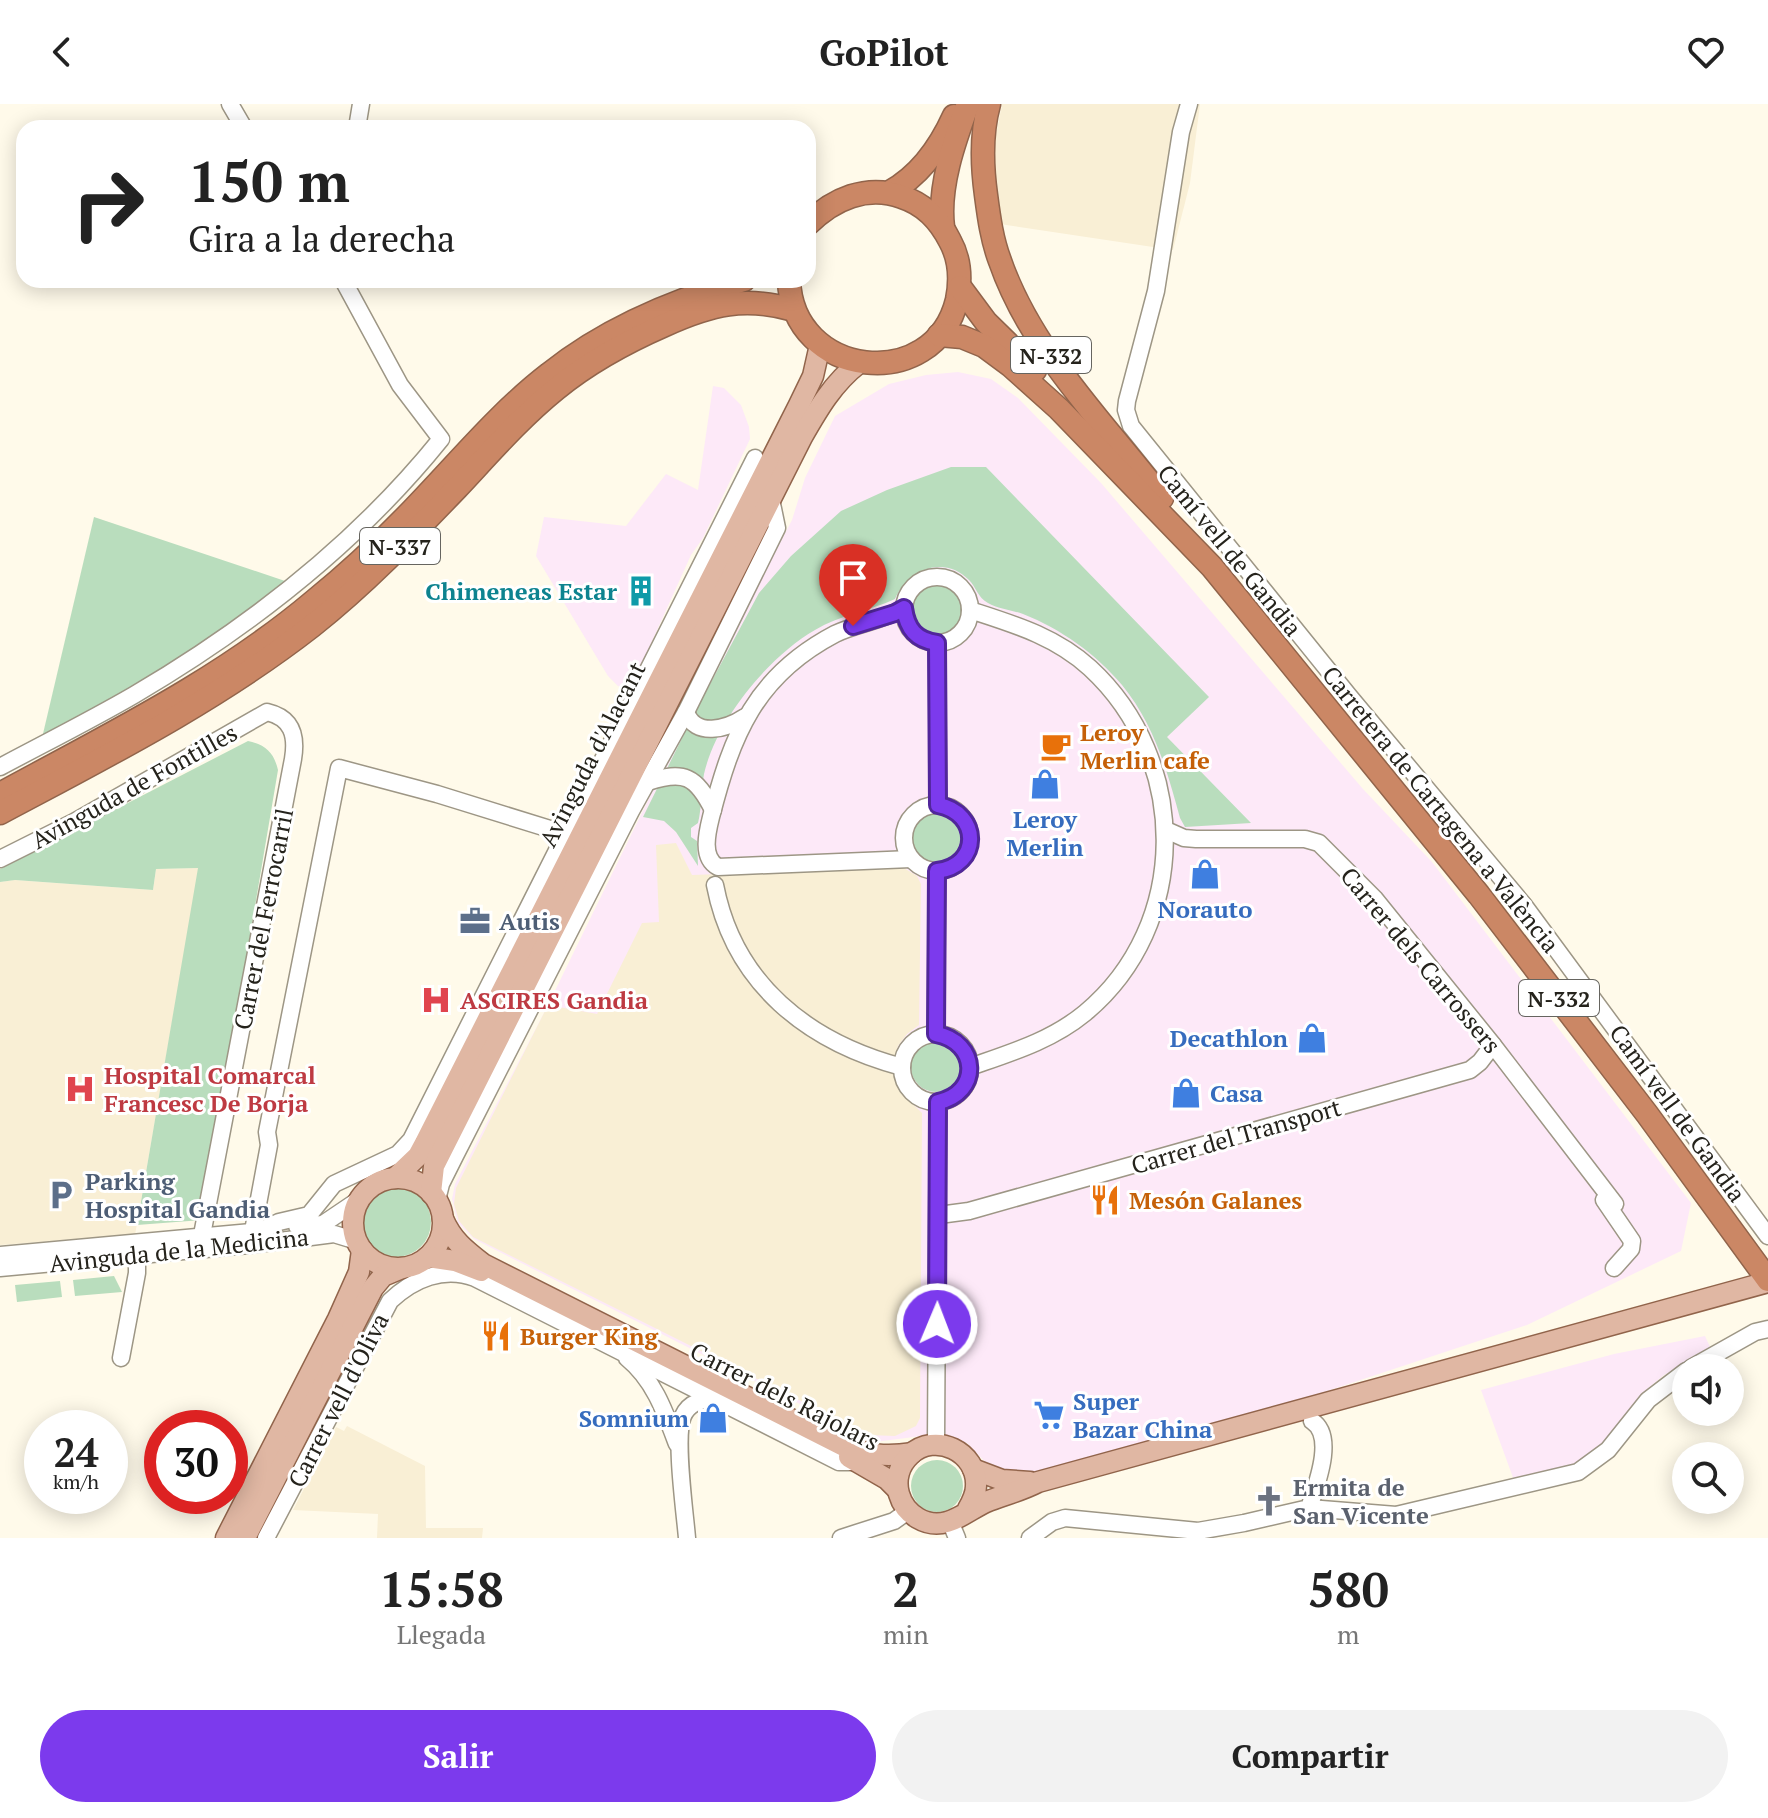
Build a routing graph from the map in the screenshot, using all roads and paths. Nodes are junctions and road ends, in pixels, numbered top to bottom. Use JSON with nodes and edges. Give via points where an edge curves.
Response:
{"nodes":[{"id":1,"x":959,"y":104,"type":"edge"},
{"id":2,"x":968,"y":104,"type":"edge"},
{"id":3,"x":989,"y":104,"type":"edge"},
{"id":4,"x":1189,"y":104,"type":"edge"},
{"id":5,"x":890,"y":192,"type":"junction"},
{"id":6,"x":816,"y":216,"type":"edge"},
{"id":7,"x":943,"y":227,"type":"junction"},
{"id":8,"x":960,"y":287,"type":"junction"},
{"id":9,"x":347,"y":288,"type":"edge"},
{"id":10,"x":721,"y":288,"type":"edge"},
{"id":11,"x":790,"y":288,"type":"edge"},
{"id":12,"x":794,"y":310,"type":"junction"},
{"id":13,"x":939,"y":335,"type":"junction"},
{"id":14,"x":820,"y":345,"type":"junction"},
{"id":15,"x":859,"y":363,"type":"junction"},
{"id":16,"x":755,"y":458,"type":"dead end"},
{"id":17,"x":771,"y":499,"type":"junction"},
{"id":18,"x":1190,"y":544,"type":"junction"},
{"id":19,"x":1212,"y":567,"type":"junction"},
{"id":20,"x":904,"y":608,"type":"junction"},
{"id":21,"x":970,"y":610,"type":"junction"},
{"id":22,"x":937,"y":643,"type":"junction"},
{"id":23,"x":267,"y":712,"type":"joint"},
{"id":24,"x":686,"y":712,"type":"junction"},
{"id":25,"x":745,"y":717,"type":"junction"},
{"id":26,"x":0,"y":767,"type":"edge"},
{"id":27,"x":648,"y":782,"type":"junction"},
{"id":28,"x":0,"y":794,"type":"edge"},
{"id":29,"x":938,"y":805,"type":"junction"},
{"id":30,"x":713,"y":810,"type":"junction"},
{"id":31,"x":0,"y":816,"type":"edge"},
{"id":32,"x":1166,"y":830,"type":"junction"},
{"id":33,"x":566,"y":834,"type":"junction"},
{"id":34,"x":0,"y":859,"type":"edge"},
{"id":35,"x":911,"y":859,"type":"junction"},
{"id":36,"x":937,"y":871,"type":"junction"},
{"id":37,"x":715,"y":885,"type":"dead end"},
{"id":38,"x":936,"y":1034,"type":"junction"},
{"id":39,"x":1493,"y":1045,"type":"junction"},
{"id":40,"x":902,"y":1067,"type":"junction"},
{"id":41,"x":970,"y":1067,"type":"junction"},
{"id":42,"x":1470,"y":1070,"type":"junction"},
{"id":43,"x":938,"y":1102,"type":"junction"},
{"id":44,"x":398,"y":1154,"type":"joint"},
{"id":45,"x":395,"y":1178,"type":"junction"},
{"id":46,"x":360,"y":1199,"type":"junction"},
{"id":47,"x":437,"y":1204,"type":"junction"},
{"id":48,"x":1615,"y":1204,"type":"dead end"},
{"id":49,"x":939,"y":1215,"type":"junction"},
{"id":50,"x":257,"y":1231,"type":"junction"},
{"id":51,"x":202,"y":1235,"type":"junction"},
{"id":52,"x":1768,"y":1236,"type":"edge"},
{"id":53,"x":360,"y":1246,"type":"junction"},
{"id":54,"x":137,"y":1254,"type":"junction"},
{"id":55,"x":0,"y":1255,"type":"edge"},
{"id":56,"x":428,"y":1257,"type":"junction"},
{"id":57,"x":0,"y":1268,"type":"edge"},
{"id":58,"x":402,"y":1268,"type":"junction"},
{"id":59,"x":1614,"y":1268,"type":"dead end"},
{"id":60,"x":1768,"y":1281,"type":"edge"},
{"id":61,"x":356,"y":1320,"type":"junction"},
{"id":62,"x":1768,"y":1329,"type":"edge"},
{"id":63,"x":608,"y":1344,"type":"junction"},
{"id":64,"x":365,"y":1349,"type":"junction"},
{"id":65,"x":1715,"y":1354,"type":"edge"},
{"id":66,"x":121,"y":1358,"type":"dead end"},
{"id":67,"x":1672,"y":1381,"type":"edge"},
{"id":68,"x":717,"y":1400,"type":"junction"},
{"id":69,"x":1312,"y":1421,"type":"dead end"},
{"id":70,"x":936,"y":1444,"type":"junction"},
{"id":71,"x":680,"y":1453,"type":"junction"},
{"id":72,"x":912,"y":1453,"type":"junction"},
{"id":73,"x":860,"y":1462,"type":"junction"},
{"id":74,"x":973,"y":1469,"type":"junction"},
{"id":75,"x":1038,"y":1482,"type":"junction"},
{"id":76,"x":897,"y":1489,"type":"junction"},
{"id":77,"x":1309,"y":1508,"type":"junction"},
{"id":78,"x":968,"y":1509,"type":"junction"},
{"id":79,"x":908,"y":1511,"type":"junction"},
{"id":80,"x":953,"y":1530,"type":"edge"},
{"id":81,"x":226,"y":1538,"type":"edge"},
{"id":82,"x":245,"y":1538,"type":"edge"},
{"id":83,"x":266,"y":1538,"type":"edge"},
{"id":84,"x":687,"y":1538,"type":"edge"},
{"id":85,"x":841,"y":1538,"type":"edge"},
{"id":86,"x":1030,"y":1538,"type":"edge"}],
"edges":[{"from":1,"to":5,"type":"highway","via":[[921,168]]},
{"from":2,"to":7,"type":"highway","via":[[944,189]]},
{"from":3,"to":19,"type":"highway","number":"N-332","via":[[983,161],[988,205],[1000,262],[1017,302],[1062,371]]},
{"from":4,"to":52,"type":"street","name":"Camí vell de Gandia","via":[[1156,291],[1127,401],[1131,426],[1523,904]]},
{"from":5,"to":6,"type":"highway","via":[[850,195]]},
{"from":5,"to":7,"type":"highway","via":[[909,199]]},
{"from":7,"to":8,"type":"highway","via":[[955,249]]},
{"from":8,"to":13,"type":"highway"},
{"from":8,"to":18,"type":"highway","number":"N-332","via":[[986,322],[1100,437]]},
{"from":9,"to":26,"type":"street","via":[[400,385],[441,439],[408,479],[317,565],[208,649]]},
{"from":10,"to":28,"type":"highway","number":"N-337","via":[[644,315],[569,358],[504,414],[368,554],[251,651]]},
{"from":11,"to":12,"type":"highway"},
{"from":12,"to":14,"type":"highway"},
{"from":12,"to":31,"type":"highway","number":"N-337","via":[[765,302],[708,309],[636,338],[588,365],[526,415],[377,569],[312,626],[243,677]]},
{"from":13,"to":15,"type":"highway","via":[[902,360]]},
{"from":13,"to":18,"type":"highway","number":"N-332","via":[[962,337],[1011,366]]},
{"from":14,"to":15,"type":"highway"},
{"from":14,"to":45,"type":"main road","name":"Avinguda d'Alacant","via":[[799,405],[425,1143]]},
{"from":15,"to":17,"type":"main road","name":"Avinguda d'Alacant","via":[[827,395]]},
{"from":16,"to":33,"type":"street","name":"Avinguda d'Alacant"},
{"from":17,"to":24,"type":"street","name":"Avinguda d'Alacant","via":[[777,528]]},
{"from":17,"to":47,"type":"main road","name":"Avinguda d'Alacant","via":[[434,1166]]},
{"from":18,"to":19,"type":"highway","number":"N-332"},
{"from":19,"to":60,"type":"highway","name":"Carretera de Cartagena a València","number":"N-332","via":[[1479,895]]},
{"from":20,"to":21,"type":"street","via":[[914,586],[941,577],[960,587]]},
{"from":20,"to":22,"type":"street","via":[[911,630]]},
{"from":20,"to":25,"type":"street","via":[[837,633],[804,653]]},
{"from":21,"to":22,"type":"street","via":[[957,636]]},
{"from":21,"to":32,"type":"street","via":[[1039,633],[1081,660],[1106,685],[1148,749]]},
{"from":22,"to":29,"type":"street"},
{"from":23,"to":34,"type":"street","name":"Avinguda de Fontilles"},
{"from":23,"to":51,"type":"street","name":"Carrer del Ferrocarril","via":[[288,721],[296,742]]},
{"from":24,"to":25,"type":"street","via":[[692,723],[707,729]]},
{"from":24,"to":27,"type":"street","name":"Avinguda d'Alacant"},
{"from":25,"to":30,"type":"street"},
{"from":27,"to":30,"type":"street","via":[[668,775],[686,777]]},
{"from":27,"to":47,"type":"street","name":"Avinguda d'Alacant","via":[[448,1170]]},
{"from":29,"to":35,"type":"street","via":[[918,811],[905,828]]},
{"from":29,"to":36,"type":"street","via":[[963,818],[970,836],[960,863]]},
{"from":30,"to":35,"type":"street","via":[[708,856],[718,867]]},
{"from":32,"to":39,"type":"street","name":"Carrer dels Carrossers","via":[[1184,838],[1319,843],[1375,899]]},
{"from":32,"to":41,"type":"street","via":[[1163,873],[1149,926],[1111,986],[1087,1011],[1049,1037]]},
{"from":33,"to":44,"type":"street","name":"Avinguda d'Alacant","via":[[411,1140]]},
{"from":33,"to":50,"type":"street","name":"Carrer del Ferrocarril","via":[[339,768],[267,1132]]},
{"from":35,"to":36,"type":"street"},
{"from":36,"to":38,"type":"street"},
{"from":37,"to":40,"type":"street","via":[[736,945],[786,1010],[840,1045]]},
{"from":38,"to":40,"type":"street","via":[[917,1040]]},
{"from":38,"to":41,"type":"street","via":[[955,1041]]},
{"from":39,"to":42,"type":"street"},
{"from":39,"to":48,"type":"street","name":"Carrer dels Carrossers"},
{"from":40,"to":43,"type":"street","via":[[908,1088]]},
{"from":41,"to":43,"type":"street","via":[[961,1091]]},
{"from":42,"to":49,"type":"street","name":"Carrer del Transport","via":[[969,1211]]},
{"from":42,"to":59,"type":"street","name":"Carrer dels Carrossers","via":[[1503,1070],[1610,1208],[1632,1241]]},
{"from":43,"to":49,"type":"street"},
{"from":44,"to":50,"type":"street","name":"Avinguda de la Medicina","via":[[334,1184],[309,1215]]},
{"from":45,"to":46,"type":"main road","via":[[375,1184]]},
{"from":45,"to":47,"type":"main road","via":[[421,1184]]},
{"from":46,"to":50,"type":"street","name":"Avinguda de la Medicina","via":[[323,1224]]},
{"from":46,"to":53,"type":"main road","via":[[353,1220]]},
{"from":47,"to":56,"type":"main road","via":[[442,1233]]},
{"from":47,"to":72,"type":"main road","name":"Carrer dels Rajolars","via":[[449,1233],[483,1264],[844,1446],[881,1456]]},
{"from":49,"to":70,"type":"street"},
{"from":50,"to":51,"type":"street","name":"Avinguda de la Medicina"},
{"from":51,"to":55,"type":"street","name":"Avinguda de la Medicina"},
{"from":53,"to":54,"type":"street","name":"Avinguda de la Medicina","via":[[334,1234]]},
{"from":53,"to":58,"type":"main road","via":[[380,1264]]},
{"from":53,"to":81,"type":"main road","via":[[359,1272],[338,1319]]},
{"from":54,"to":57,"type":"street","name":"Avinguda de la Medicina"},
{"from":54,"to":66,"type":"street"},
{"from":56,"to":58,"type":"main road"},
{"from":56,"to":73,"type":"main road","name":"Carrer dels Rajolars","via":[[472,1266]]},
{"from":58,"to":61,"type":"main road","via":[[383,1276]]},
{"from":60,"to":75,"type":"main road"},
{"from":61,"to":64,"type":"street"},
{"from":61,"to":82,"type":"main road"},
{"from":62,"to":65,"type":"street"},
{"from":63,"to":64,"type":"street","name":"Carrer vell d'Oliva","via":[[475,1278],[452,1272],[402,1290],[385,1309]]},
{"from":63,"to":68,"type":"street","name":"Carrer vell d'Oliva"},
{"from":63,"to":71,"type":"street","via":[[645,1377]]},
{"from":64,"to":83,"type":"street","name":"Carrer vell d'Oliva"},
{"from":67,"to":77,"type":"street","via":[[1648,1400],[1608,1450],[1578,1472],[1405,1513]]},
{"from":68,"to":71,"type":"street","via":[[698,1401],[684,1414]]},
{"from":68,"to":73,"type":"street","name":"Carrer vell d'Oliva","via":[[839,1462]]},
{"from":69,"to":77,"type":"street","via":[[1323,1435]]},
{"from":70,"to":72,"type":"main road"},
{"from":70,"to":74,"type":"main road","via":[[962,1454]]},
{"from":71,"to":84,"type":"street"},
{"from":72,"to":76,"type":"main road","via":[[900,1470]]},
{"from":73,"to":76,"type":"main road","name":"Carrer dels Rajolars"},
{"from":74,"to":75,"type":"main road","via":[[1002,1480]]},
{"from":74,"to":78,"type":"main road","via":[[976,1485]]},
{"from":75,"to":78,"type":"main road"},
{"from":76,"to":79,"type":"main road"},
{"from":77,"to":86,"type":"street","via":[[1198,1531],[1081,1518],[1052,1522]]},
{"from":78,"to":80,"type":"main road"},
{"from":79,"to":80,"type":"main road"},
{"from":79,"to":85,"type":"street","via":[[888,1524]]}]}
